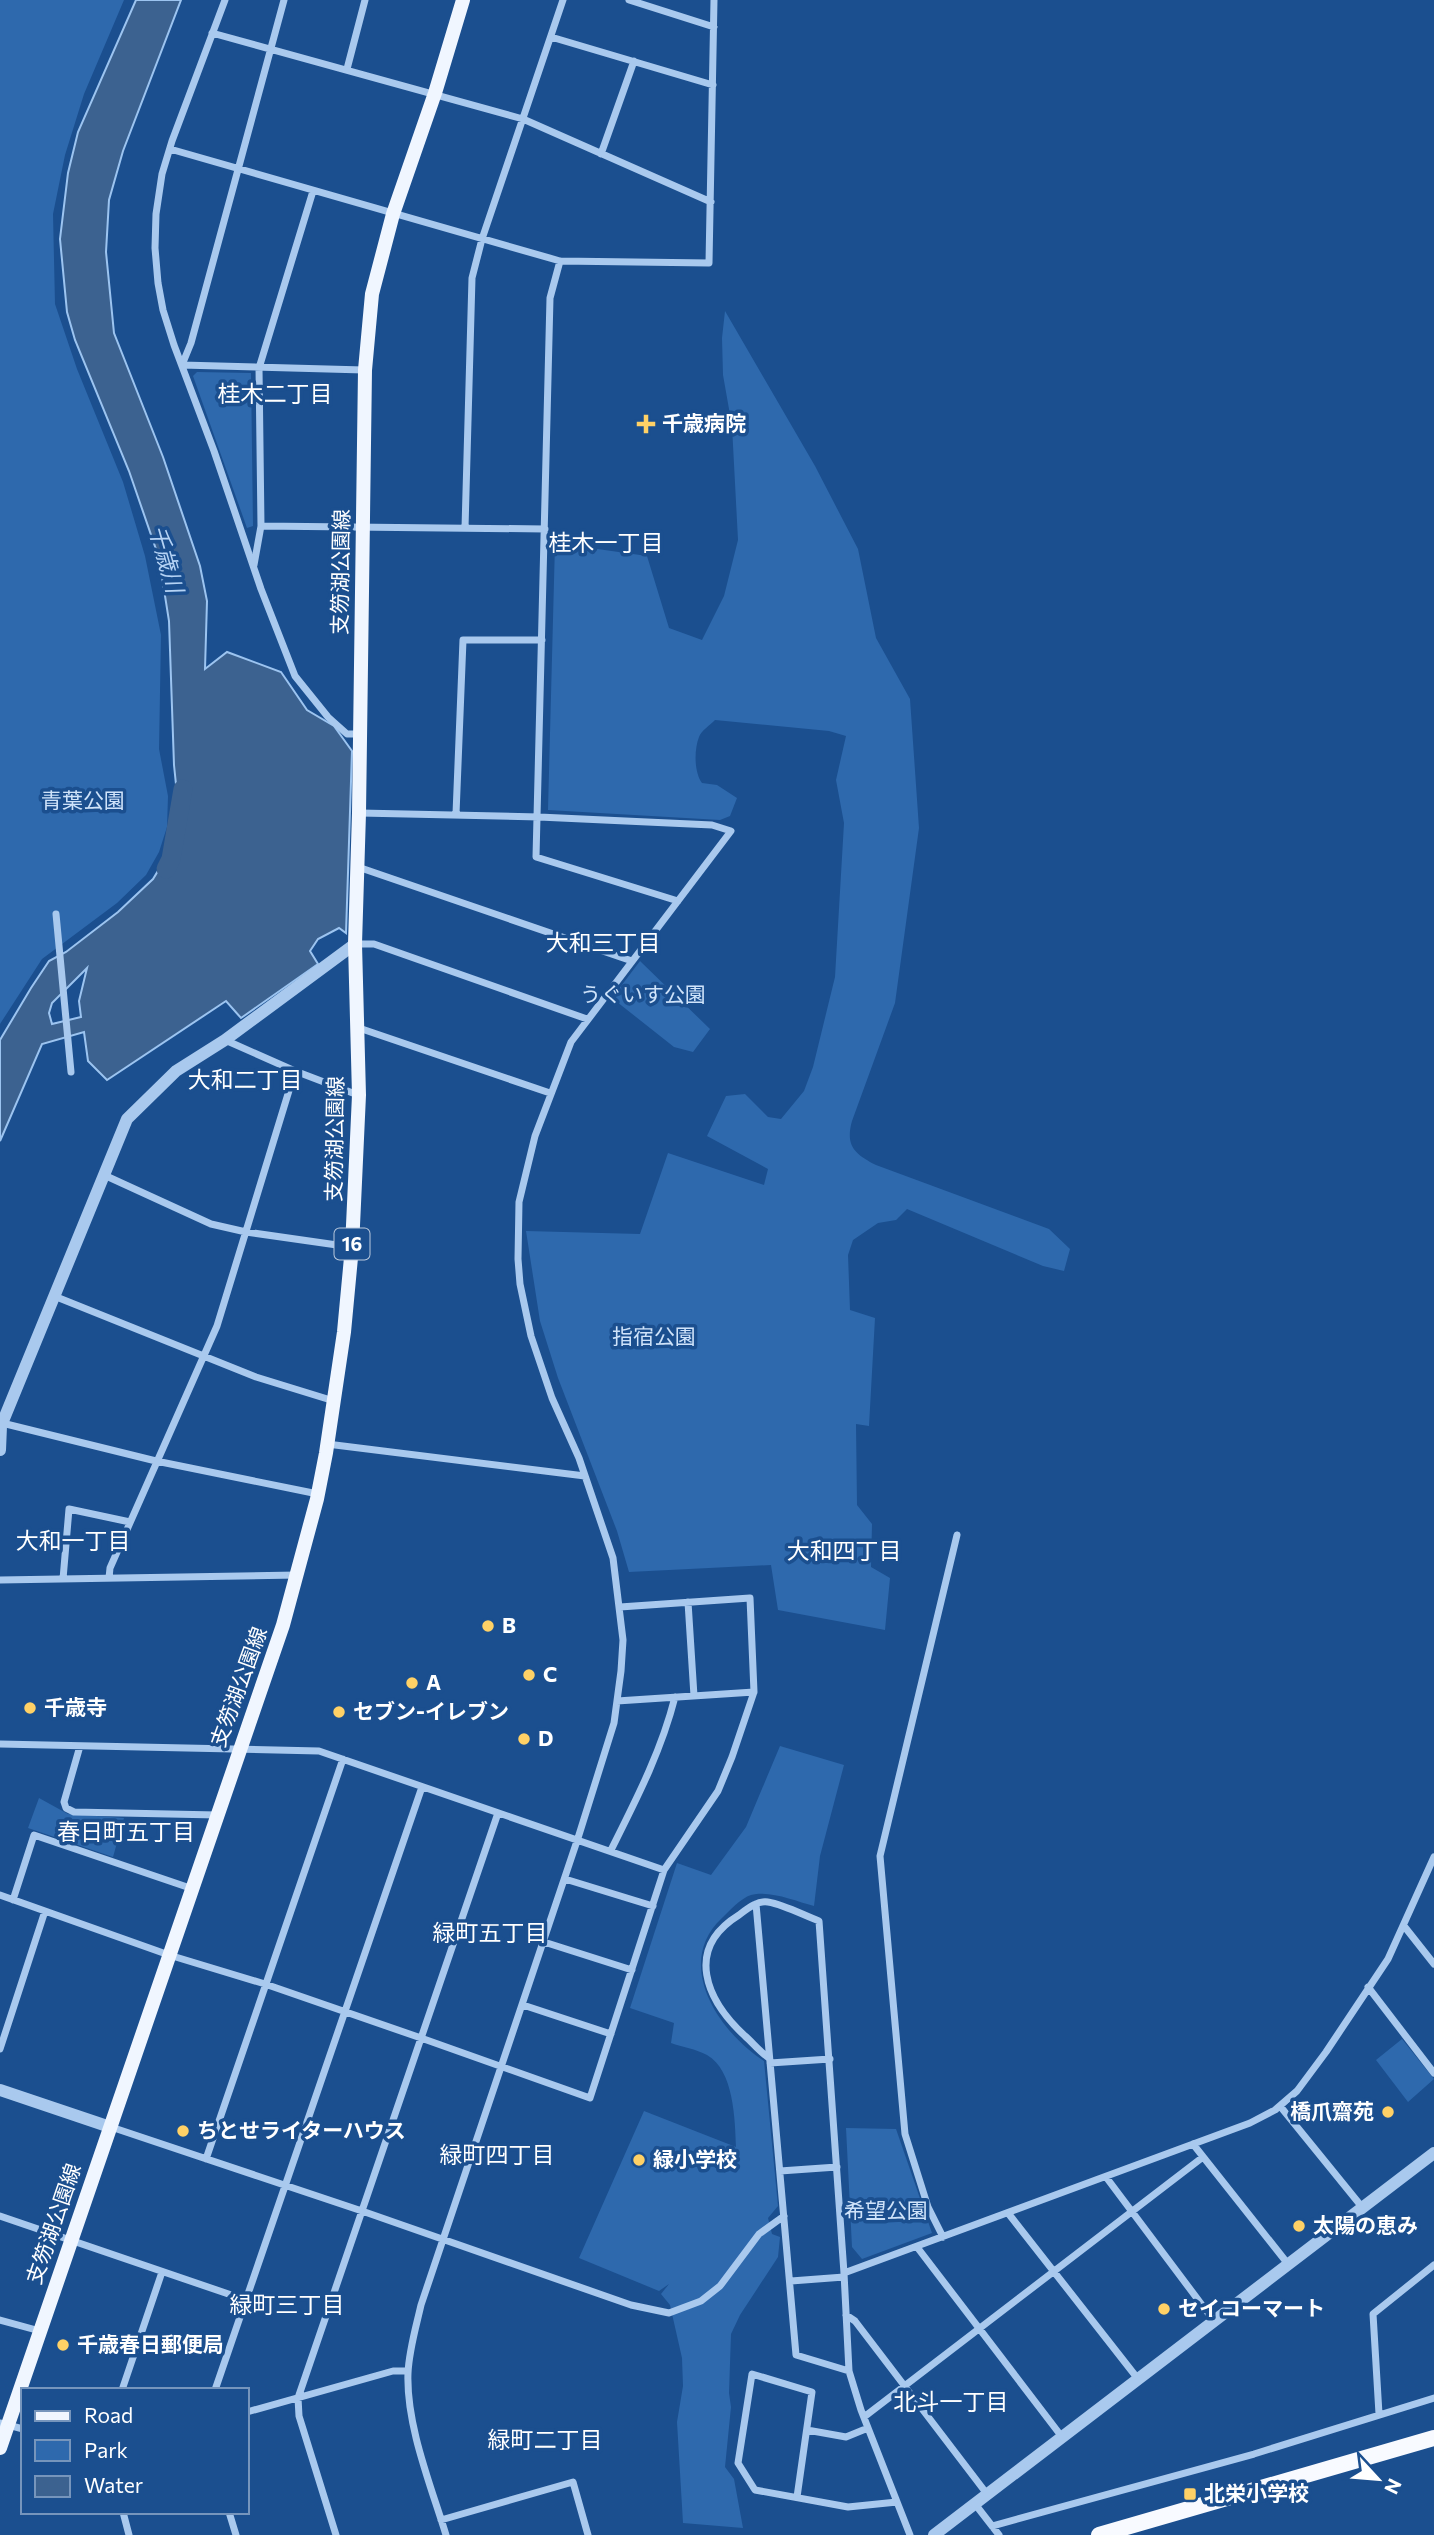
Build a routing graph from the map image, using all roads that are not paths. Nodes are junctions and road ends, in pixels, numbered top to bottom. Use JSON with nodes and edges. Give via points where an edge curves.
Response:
{"nodes":[{"id":1,"x":225,"y":0,"type":"edge"},
{"id":2,"x":284,"y":0,"type":"edge"},
{"id":3,"x":365,"y":0,"type":"edge"},
{"id":4,"x":463,"y":0,"type":"edge"},
{"id":5,"x":563,"y":0,"type":"edge"},
{"id":6,"x":632,"y":0,"type":"edge"},
{"id":7,"x":714,"y":0,"type":"edge"},
{"id":8,"x":714,"y":27,"type":"junction"},
{"id":9,"x":212,"y":33,"type":"junction"},
{"id":10,"x":551,"y":37,"type":"junction"},
{"id":11,"x":271,"y":49,"type":"junction"},
{"id":12,"x":634,"y":61,"type":"junction"},
{"id":13,"x":346,"y":69,"type":"junction"},
{"id":14,"x":713,"y":85,"type":"junction"},
{"id":15,"x":435,"y":93,"type":"junction"},
{"id":16,"x":523,"y":119,"type":"junction"},
{"id":17,"x":170,"y":149,"type":"junction"},
{"id":18,"x":601,"y":154,"type":"junction"},
{"id":19,"x":237,"y":169,"type":"junction"},
{"id":20,"x":313,"y":191,"type":"junction"},
{"id":21,"x":711,"y":202,"type":"junction"},
{"id":22,"x":393,"y":214,"type":"junction"},
{"id":23,"x":482,"y":239,"type":"junction"},
{"id":24,"x":560,"y":261,"type":"junction"},
{"id":25,"x":182,"y":365,"type":"junction"},
{"id":26,"x":259,"y":368,"type":"junction"},
{"id":27,"x":365,"y":370,"type":"junction"},
{"id":28,"x":261,"y":526,"type":"junction"},
{"id":29,"x":362,"y":527,"type":"junction"},
{"id":30,"x":465,"y":528,"type":"junction"},
{"id":31,"x":545,"y":529,"type":"junction"},
{"id":32,"x":254,"y":566,"type":"junction"},
{"id":33,"x":542,"y":640,"type":"junction"},
{"id":34,"x":360,"y":734,"type":"junction"},
{"id":35,"x":359,"y":813,"type":"junction"},
{"id":36,"x":456,"y":814,"type":"junction"},
{"id":37,"x":538,"y":817,"type":"junction"},
{"id":38,"x":358,"y":867,"type":"junction"},
{"id":39,"x":678,"y":901,"type":"junction"},
{"id":40,"x":56,"y":914,"type":"dead end"},
{"id":41,"x":355,"y":944,"type":"junction"},
{"id":42,"x":632,"y":961,"type":"junction"},
{"id":43,"x":587,"y":1019,"type":"junction"},
{"id":44,"x":356,"y":1027,"type":"junction"},
{"id":45,"x":225,"y":1040,"type":"junction"},
{"id":46,"x":295,"y":1071,"type":"junction"},
{"id":47,"x":71,"y":1072,"type":"dead end"},
{"id":48,"x":550,"y":1093,"type":"junction"},
{"id":49,"x":359,"y":1095,"type":"junction"},
{"id":50,"x":104,"y":1175,"type":"junction"},
{"id":51,"x":246,"y":1232,"type":"junction"},
{"id":52,"x":352,"y":1247,"type":"junction"},
{"id":53,"x":53,"y":1295,"type":"junction"},
{"id":54,"x":202,"y":1357,"type":"junction"},
{"id":55,"x":335,"y":1401,"type":"junction"},
{"id":56,"x":2,"y":1423,"type":"junction"},
{"id":57,"x":327,"y":1444,"type":"junction"},
{"id":58,"x":0,"y":1450,"type":"edge"},
{"id":59,"x":156,"y":1461,"type":"junction"},
{"id":60,"x":585,"y":1476,"type":"junction"},
{"id":61,"x":318,"y":1494,"type":"junction"},
{"id":62,"x":130,"y":1522,"type":"junction"},
{"id":63,"x":957,"y":1535,"type":"dead end"},
{"id":64,"x":298,"y":1576,"type":"junction"},
{"id":65,"x":109,"y":1578,"type":"junction"},
{"id":66,"x":64,"y":1579,"type":"junction"},
{"id":67,"x":0,"y":1580,"type":"edge"},
{"id":68,"x":688,"y":1602,"type":"junction"},
{"id":69,"x":620,"y":1607,"type":"junction"},
{"id":70,"x":754,"y":1692,"type":"junction"},
{"id":71,"x":694,"y":1696,"type":"junction"},
{"id":72,"x":675,"y":1697,"type":"junction"},
{"id":73,"x":617,"y":1701,"type":"junction"},
{"id":74,"x":0,"y":1744,"type":"edge"},
{"id":75,"x":79,"y":1746,"type":"junction"},
{"id":76,"x":239,"y":1749,"type":"junction"},
{"id":77,"x":343,"y":1759,"type":"junction"},
{"id":78,"x":422,"y":1787,"type":"junction"},
{"id":79,"x":498,"y":1813,"type":"junction"},
{"id":80,"x":217,"y":1815,"type":"junction"},
{"id":81,"x":578,"y":1838,"type":"junction"},
{"id":82,"x":611,"y":1850,"type":"junction"},
{"id":83,"x":1434,"y":1857,"type":"edge"},
{"id":84,"x":664,"y":1870,"type":"junction"},
{"id":85,"x":565,"y":1879,"type":"junction"},
{"id":86,"x":193,"y":1889,"type":"junction"},
{"id":87,"x":0,"y":1895,"type":"edge"},
{"id":88,"x":13,"y":1900,"type":"junction"},
{"id":89,"x":756,"y":1904,"type":"junction"},
{"id":90,"x":653,"y":1906,"type":"junction"},
{"id":91,"x":45,"y":1911,"type":"junction"},
{"id":92,"x":1404,"y":1926,"type":"junction"},
{"id":93,"x":544,"y":1942,"type":"junction"},
{"id":94,"x":169,"y":1955,"type":"junction"},
{"id":95,"x":1434,"y":1964,"type":"edge"},
{"id":96,"x":632,"y":1970,"type":"junction"},
{"id":97,"x":265,"y":1984,"type":"junction"},
{"id":98,"x":1368,"y":1987,"type":"junction"},
{"id":99,"x":523,"y":2004,"type":"junction"},
{"id":100,"x":345,"y":2012,"type":"junction"},
{"id":101,"x":611,"y":2034,"type":"junction"},
{"id":102,"x":421,"y":2038,"type":"junction"},
{"id":103,"x":0,"y":2049,"type":"edge"},
{"id":104,"x":1434,"y":2057,"type":"edge"},
{"id":105,"x":830,"y":2059,"type":"junction"},
{"id":106,"x":770,"y":2060,"type":"junction"},
{"id":107,"x":1426,"y":2063,"type":"junction"},
{"id":108,"x":502,"y":2068,"type":"junction"},
{"id":109,"x":1434,"y":2073,"type":"edge"},
{"id":110,"x":0,"y":2090,"type":"edge"},
{"id":111,"x":1280,"y":2106,"type":"junction"},
{"id":112,"x":110,"y":2127,"type":"junction"},
{"id":113,"x":1193,"y":2144,"type":"junction"},
{"id":114,"x":1434,"y":2153,"type":"edge"},
{"id":115,"x":1203,"y":2157,"type":"junction"},
{"id":116,"x":206,"y":2159,"type":"junction"},
{"id":117,"x":837,"y":2167,"type":"junction"},
{"id":118,"x":780,"y":2171,"type":"junction"},
{"id":119,"x":1106,"y":2177,"type":"junction"},
{"id":120,"x":285,"y":2186,"type":"junction"},
{"id":121,"x":1362,"y":2207,"type":"junction"},
{"id":122,"x":362,"y":2211,"type":"junction"},
{"id":123,"x":1133,"y":2211,"type":"junction"},
{"id":124,"x":1008,"y":2213,"type":"junction"},
{"id":125,"x":0,"y":2216,"type":"edge"},
{"id":126,"x":784,"y":2216,"type":"junction"},
{"id":127,"x":943,"y":2237,"type":"junction"},
{"id":128,"x":444,"y":2239,"type":"junction"},
{"id":129,"x":71,"y":2240,"type":"junction"},
{"id":130,"x":917,"y":2247,"type":"junction"},
{"id":131,"x":1288,"y":2264,"type":"junction"},
{"id":132,"x":1434,"y":2265,"type":"edge"},
{"id":133,"x":162,"y":2272,"type":"junction"},
{"id":134,"x":1053,"y":2272,"type":"junction"},
{"id":135,"x":844,"y":2275,"type":"junction"},
{"id":136,"x":791,"y":2281,"type":"junction"},
{"id":137,"x":246,"y":2300,"type":"junction"},
{"id":138,"x":846,"y":2315,"type":"junction"},
{"id":139,"x":0,"y":2320,"type":"edge"},
{"id":140,"x":1214,"y":2321,"type":"junction"},
{"id":141,"x":978,"y":2329,"type":"junction"},
{"id":142,"x":40,"y":2331,"type":"junction"},
{"id":143,"x":408,"y":2371,"type":"junction"},
{"id":144,"x":849,"y":2371,"type":"junction"},
{"id":145,"x":1138,"y":2379,"type":"junction"},
{"id":146,"x":904,"y":2386,"type":"junction"},
{"id":147,"x":22,"y":2388,"type":"edge"},
{"id":148,"x":123,"y":2388,"type":"edge"},
{"id":149,"x":216,"y":2388,"type":"edge"},
{"id":150,"x":21,"y":2391,"type":"edge"},
{"id":151,"x":299,"y":2398,"type":"junction"},
{"id":152,"x":1434,"y":2398,"type":"edge"},
{"id":153,"x":248,"y":2412,"type":"edge"},
{"id":154,"x":1379,"y":2414,"type":"junction"},
{"id":155,"x":864,"y":2417,"type":"junction"},
{"id":156,"x":10,"y":2425,"type":"edge"},
{"id":157,"x":868,"y":2428,"type":"junction"},
{"id":158,"x":807,"y":2430,"type":"junction"},
{"id":159,"x":1062,"y":2437,"type":"junction"},
{"id":160,"x":1434,"y":2438,"type":"edge"},
{"id":161,"x":0,"y":2448,"type":"edge"},
{"id":162,"x":987,"y":2494,"type":"junction"},
{"id":163,"x":797,"y":2497,"type":"junction"},
{"id":164,"x":897,"y":2502,"type":"junction"},
{"id":165,"x":975,"y":2504,"type":"junction"},
{"id":166,"x":124,"y":2514,"type":"edge"},
{"id":167,"x":230,"y":2514,"type":"edge"},
{"id":168,"x":441,"y":2519,"type":"junction"},
{"id":169,"x":992,"y":2526,"type":"junction"},
{"id":170,"x":130,"y":2535,"type":"edge"},
{"id":171,"x":236,"y":2535,"type":"edge"},
{"id":172,"x":336,"y":2535,"type":"edge"},
{"id":173,"x":446,"y":2535,"type":"edge"},
{"id":174,"x":588,"y":2535,"type":"edge"},
{"id":175,"x":910,"y":2535,"type":"edge"},
{"id":176,"x":934,"y":2535,"type":"edge"},
{"id":177,"x":999,"y":2535,"type":"edge"},
{"id":178,"x":1099,"y":2535,"type":"edge"}],
"edges":[{"from":1,"to":9,"type":"street"},
{"from":2,"to":11,"type":"street"},
{"from":3,"to":13,"type":"street"},
{"from":4,"to":15,"type":"main road","name":"支笏湖公園線","number":"16"},
{"from":5,"to":10,"type":"street"},
{"from":6,"to":8,"type":"street"},
{"from":7,"to":8,"type":"street"},
{"from":8,"to":14,"type":"street"},
{"from":9,"to":11,"type":"street"},
{"from":9,"to":17,"type":"street"},
{"from":10,"to":12,"type":"street"},
{"from":10,"to":16,"type":"street"},
{"from":11,"to":13,"type":"street"},
{"from":11,"to":19,"type":"street"},
{"from":12,"to":14,"type":"street"},
{"from":12,"to":18,"type":"street"},
{"from":13,"to":15,"type":"street"},
{"from":14,"to":21,"type":"street"},
{"from":15,"to":16,"type":"street"},
{"from":15,"to":22,"type":"main road","name":"支笏湖公園線","number":"16"},
{"from":16,"to":18,"type":"street"},
{"from":16,"to":23,"type":"street"},
{"from":17,"to":19,"type":"street"},
{"from":17,"to":25,"type":"street","via":[[162,174],[155,248],[163,310]]},
{"from":18,"to":21,"type":"street"},
{"from":19,"to":20,"type":"street"},
{"from":19,"to":25,"type":"street"},
{"from":20,"to":22,"type":"street"},
{"from":20,"to":26,"type":"street"},
{"from":21,"to":24,"type":"street","via":[[709,263]]},
{"from":22,"to":23,"type":"street"},
{"from":22,"to":27,"type":"main road","name":"支笏湖公園線","number":"16","via":[[372,295]]},
{"from":23,"to":24,"type":"street"},
{"from":23,"to":30,"type":"street","via":[[472,278]]},
{"from":24,"to":31,"type":"street","via":[[550,298]]},
{"from":25,"to":26,"type":"street"},
{"from":25,"to":32,"type":"street"},
{"from":26,"to":27,"type":"street"},
{"from":26,"to":28,"type":"street"},
{"from":27,"to":29,"type":"main road","name":"支笏湖公園線","number":"16"},
{"from":28,"to":29,"type":"street"},
{"from":28,"to":32,"type":"street"},
{"from":29,"to":30,"type":"street"},
{"from":29,"to":34,"type":"main road","name":"支笏湖公園線","number":"16"},
{"from":30,"to":31,"type":"street"},
{"from":31,"to":33,"type":"street"},
{"from":32,"to":34,"type":"street","via":[[295,676],[347,734]]},
{"from":33,"to":36,"type":"street","via":[[463,640]]},
{"from":33,"to":37,"type":"street"},
{"from":34,"to":35,"type":"main road","name":"支笏湖公園線","number":"16"},
{"from":35,"to":36,"type":"street"},
{"from":35,"to":38,"type":"main road","name":"支笏湖公園線","number":"16"},
{"from":36,"to":37,"type":"street"},
{"from":37,"to":39,"type":"street","via":[[536,858]]},
{"from":37,"to":39,"type":"street","via":[[712,825],[731,831]]},
{"from":38,"to":41,"type":"main road","name":"支笏湖公園線","number":"16"},
{"from":38,"to":42,"type":"street"},
{"from":39,"to":42,"type":"street"},
{"from":40,"to":47,"type":"street"},
{"from":41,"to":43,"type":"street","via":[[373,944]]},
{"from":41,"to":44,"type":"main road","name":"支笏湖公園線","number":"16"},
{"from":41,"to":45,"type":"street"},
{"from":42,"to":43,"type":"street"},
{"from":43,"to":48,"type":"street","via":[[571,1042]]},
{"from":44,"to":48,"type":"street"},
{"from":44,"to":49,"type":"main road","name":"支笏湖公園線","number":"16"},
{"from":45,"to":46,"type":"street"},
{"from":45,"to":50,"type":"street","via":[[176,1072],[132,1112]]},
{"from":46,"to":49,"type":"street"},
{"from":46,"to":51,"type":"street"},
{"from":48,"to":60,"type":"street","via":[[519,1202],[518,1259],[531,1336]]},
{"from":49,"to":52,"type":"main road","name":"支笏湖公園線","number":"16"},
{"from":50,"to":51,"type":"street","via":[[211,1224]]},
{"from":50,"to":53,"type":"street"},
{"from":51,"to":52,"type":"street"},
{"from":51,"to":54,"type":"street","via":[[224,1307]]},
{"from":52,"to":55,"type":"main road","name":"支笏湖公園線","number":"16"},
{"from":53,"to":54,"type":"street"},
{"from":53,"to":56,"type":"street"},
{"from":54,"to":55,"type":"street"},
{"from":54,"to":59,"type":"street"},
{"from":55,"to":57,"type":"main road","name":"支笏湖公園線","number":"16"},
{"from":56,"to":58,"type":"street"},
{"from":56,"to":59,"type":"street"},
{"from":57,"to":60,"type":"street"},
{"from":57,"to":61,"type":"main road","name":"支笏湖公園線","number":"16"},
{"from":59,"to":61,"type":"street"},
{"from":59,"to":62,"type":"street"},
{"from":60,"to":69,"type":"street","via":[[614,1558]]},
{"from":61,"to":64,"type":"main road","name":"支笏湖公園線","number":"16"},
{"from":62,"to":65,"type":"street"},
{"from":62,"to":66,"type":"street","via":[[69,1509]]},
{"from":63,"to":127,"type":"street","via":[[880,1856],[905,2134],[928,2207]]},
{"from":64,"to":65,"type":"street"},
{"from":64,"to":76,"type":"main road","name":"支笏湖公園線","number":"16"},
{"from":65,"to":66,"type":"street"},
{"from":66,"to":67,"type":"street"},
{"from":68,"to":69,"type":"street"},
{"from":68,"to":70,"type":"street","via":[[751,1598]]},
{"from":68,"to":71,"type":"street"},
{"from":69,"to":73,"type":"street","via":[[623,1640]]},
{"from":70,"to":71,"type":"street"},
{"from":70,"to":84,"type":"street","via":[[718,1791]]},
{"from":71,"to":72,"type":"street"},
{"from":72,"to":73,"type":"street"},
{"from":72,"to":82,"type":"street","via":[[649,1774]]},
{"from":73,"to":81,"type":"street"},
{"from":74,"to":75,"type":"street"},
{"from":75,"to":76,"type":"street"},
{"from":75,"to":80,"type":"street","via":[[64,1802],[74,1812]]},
{"from":76,"to":77,"type":"street","via":[[319,1751]]},
{"from":76,"to":80,"type":"main road","name":"支笏湖公園線","number":"16"},
{"from":77,"to":78,"type":"street"},
{"from":77,"to":97,"type":"street"},
{"from":78,"to":79,"type":"street"},
{"from":78,"to":100,"type":"street"},
{"from":79,"to":81,"type":"street"},
{"from":79,"to":102,"type":"street"},
{"from":80,"to":86,"type":"main road","name":"支笏湖公園線","number":"16"},
{"from":81,"to":82,"type":"street"},
{"from":81,"to":85,"type":"street"},
{"from":82,"to":84,"type":"street"},
{"from":83,"to":92,"type":"street"},
{"from":84,"to":90,"type":"street"},
{"from":85,"to":90,"type":"street"},
{"from":85,"to":93,"type":"street"},
{"from":86,"to":88,"type":"street","via":[[34,1835]]},
{"from":86,"to":94,"type":"main road","name":"支笏湖公園線","number":"16"},
{"from":87,"to":88,"type":"street"},
{"from":88,"to":91,"type":"street"},
{"from":89,"to":105,"type":"street","via":[[766,1901],[819,1921]]},
{"from":89,"to":106,"type":"street"},
{"from":89,"to":106,"type":"street","via":[[719,1931],[705,1958],[719,2008]]},
{"from":90,"to":96,"type":"street"},
{"from":91,"to":94,"type":"street"},
{"from":91,"to":103,"type":"street"},
{"from":92,"to":95,"type":"street"},
{"from":92,"to":98,"type":"street"},
{"from":93,"to":96,"type":"street"},
{"from":93,"to":99,"type":"street"},
{"from":94,"to":97,"type":"street"},
{"from":94,"to":112,"type":"main road","name":"支笏湖公園線","number":"16"},
{"from":96,"to":101,"type":"street"},
{"from":97,"to":100,"type":"street"},
{"from":97,"to":116,"type":"street"},
{"from":98,"to":107,"type":"street"},
{"from":98,"to":111,"type":"street","via":[[1319,2062]]},
{"from":99,"to":101,"type":"street"},
{"from":99,"to":108,"type":"street"},
{"from":100,"to":102,"type":"street"},
{"from":100,"to":120,"type":"street"},
{"from":101,"to":108,"type":"street","via":[[590,2098]]},
{"from":102,"to":108,"type":"street"},
{"from":102,"to":122,"type":"street"},
{"from":104,"to":107,"type":"street"},
{"from":105,"to":106,"type":"street"},
{"from":105,"to":117,"type":"street"},
{"from":106,"to":118,"type":"street"},
{"from":107,"to":109,"type":"street"},
{"from":108,"to":128,"type":"street"},
{"from":110,"to":112,"type":"street"},
{"from":111,"to":113,"type":"street","via":[[1250,2123]]},
{"from":111,"to":121,"type":"street"},
{"from":112,"to":116,"type":"street"},
{"from":112,"to":129,"type":"main road","name":"支笏湖公園線","number":"16"},
{"from":113,"to":115,"type":"street"},
{"from":113,"to":119,"type":"street"},
{"from":114,"to":121,"type":"street"},
{"from":115,"to":123,"type":"street"},
{"from":115,"to":131,"type":"street"},
{"from":116,"to":120,"type":"street"},
{"from":117,"to":118,"type":"street"},
{"from":117,"to":135,"type":"street"},
{"from":118,"to":126,"type":"street"},
{"from":119,"to":123,"type":"street"},
{"from":119,"to":124,"type":"street"},
{"from":120,"to":122,"type":"street"},
{"from":120,"to":137,"type":"street"},
{"from":121,"to":131,"type":"street"},
{"from":122,"to":128,"type":"street"},
{"from":122,"to":151,"type":"street"},
{"from":123,"to":134,"type":"street"},
{"from":123,"to":140,"type":"street"},
{"from":124,"to":127,"type":"street"},
{"from":124,"to":134,"type":"street"},
{"from":125,"to":129,"type":"street"},
{"from":126,"to":128,"type":"street","via":[[759,2234],[720,2286],[702,2301],[668,2313],[631,2305]]},
{"from":126,"to":136,"type":"street"},
{"from":127,"to":130,"type":"street"},
{"from":128,"to":143,"type":"street","via":[[421,2305]]},
{"from":129,"to":133,"type":"street"},
{"from":129,"to":142,"type":"main road","name":"支笏湖公園線","number":"16"},
{"from":130,"to":135,"type":"street"},
{"from":130,"to":141,"type":"street"},
{"from":131,"to":140,"type":"street"},
{"from":132,"to":154,"type":"street","via":[[1373,2315]]},
{"from":133,"to":137,"type":"street"},
{"from":133,"to":148,"type":"street"},
{"from":134,"to":141,"type":"street"},
{"from":134,"to":145,"type":"street"},
{"from":135,"to":136,"type":"street"},
{"from":135,"to":138,"type":"street"},
{"from":136,"to":144,"type":"street","via":[[796,2355]]},
{"from":137,"to":149,"type":"street"},
{"from":138,"to":144,"type":"street"},
{"from":138,"to":146,"type":"street"},
{"from":139,"to":142,"type":"street"},
{"from":140,"to":145,"type":"street"},
{"from":141,"to":146,"type":"street"},
{"from":141,"to":159,"type":"street"},
{"from":142,"to":147,"type":"main road","name":"支笏湖公園線","number":"16"},
{"from":143,"to":151,"type":"street","via":[[393,2371]]},
{"from":143,"to":168,"type":"street","via":[[414,2429]]},
{"from":144,"to":155,"type":"street"},
{"from":145,"to":159,"type":"street"},
{"from":146,"to":155,"type":"street"},
{"from":146,"to":162,"type":"street"},
{"from":150,"to":156,"type":"main road","name":"支笏湖公園線","number":"16"},
{"from":151,"to":153,"type":"street"},
{"from":151,"to":172,"type":"street","via":[[299,2416]]},
{"from":152,"to":154,"type":"street"},
{"from":154,"to":169,"type":"street","via":[[1254,2454]]},
{"from":155,"to":157,"type":"street"},
{"from":156,"to":161,"type":"main road","name":"支笏湖公園線","number":"16"},
{"from":157,"to":158,"type":"street","via":[[846,2437]]},
{"from":157,"to":164,"type":"street"},
{"from":158,"to":163,"type":"street"},
{"from":158,"to":163,"type":"street","via":[[812,2392],[752,2374],[738,2463],[755,2490]]},
{"from":159,"to":162,"type":"street"},
{"from":160,"to":178,"type":"highway"},
{"from":162,"to":165,"type":"street"},
{"from":163,"to":164,"type":"street","via":[[848,2507]]},
{"from":164,"to":175,"type":"street"},
{"from":165,"to":169,"type":"street"},
{"from":165,"to":176,"type":"street"},
{"from":166,"to":170,"type":"street"},
{"from":167,"to":171,"type":"street"},
{"from":168,"to":173,"type":"street"},
{"from":168,"to":174,"type":"street","via":[[573,2482]]},
{"from":169,"to":177,"type":"street"}]}
